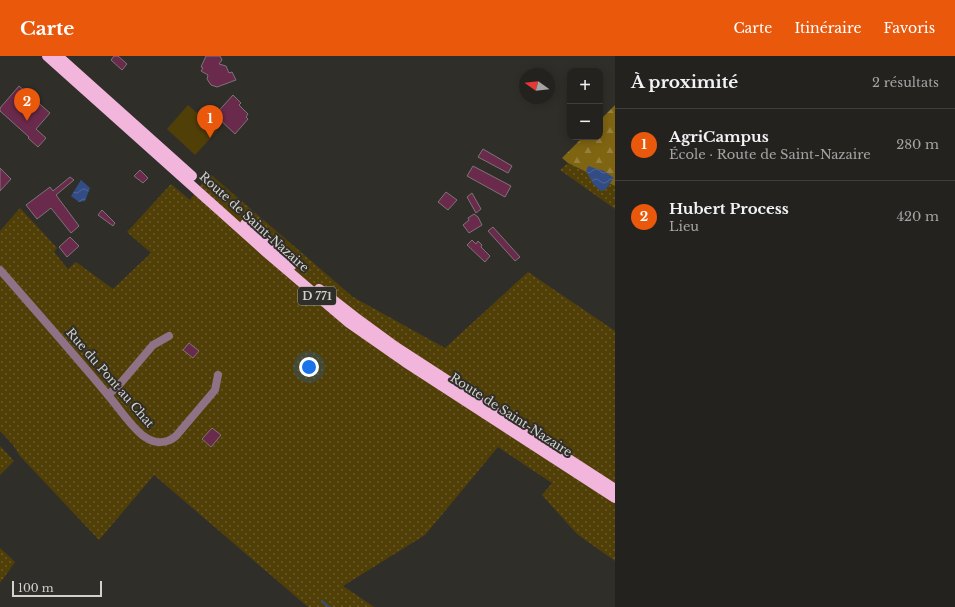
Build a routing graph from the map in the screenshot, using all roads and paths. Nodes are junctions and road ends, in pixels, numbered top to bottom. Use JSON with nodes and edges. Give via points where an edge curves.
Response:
{"nodes":[{"id":1,"x":47,"y":56,"type":"edge"},
{"id":2,"x":58,"y":56,"type":"edge"},
{"id":3,"x":0,"y":270,"type":"edge"},
{"id":4,"x":169,"y":336,"type":"dead end"},
{"id":5,"x":218,"y":374,"type":"dead end"},
{"id":6,"x":108,"y":395,"type":"junction"},
{"id":7,"x":615,"y":489,"type":"edge"},
{"id":8,"x":615,"y":498,"type":"edge"}],
"edges":[{"from":1,"to":8,"type":"main road","name":"Route de Saint-Nazaire","number":"D 771","via":[[267,253],[349,322],[404,362]]},
{"from":2,"to":7,"type":"main road","name":"Route de Saint-Nazaire","via":[[316,287],[396,347]]},
{"from":3,"to":6,"type":"street","name":"Rue du Pont au Chat"},
{"from":4,"to":6,"type":"street","via":[[153,345]]},
{"from":5,"to":6,"type":"street","name":"Rue du Pont au Chat","via":[[215,390],[176,436],[165,442],[152,441],[139,433]]}]}
